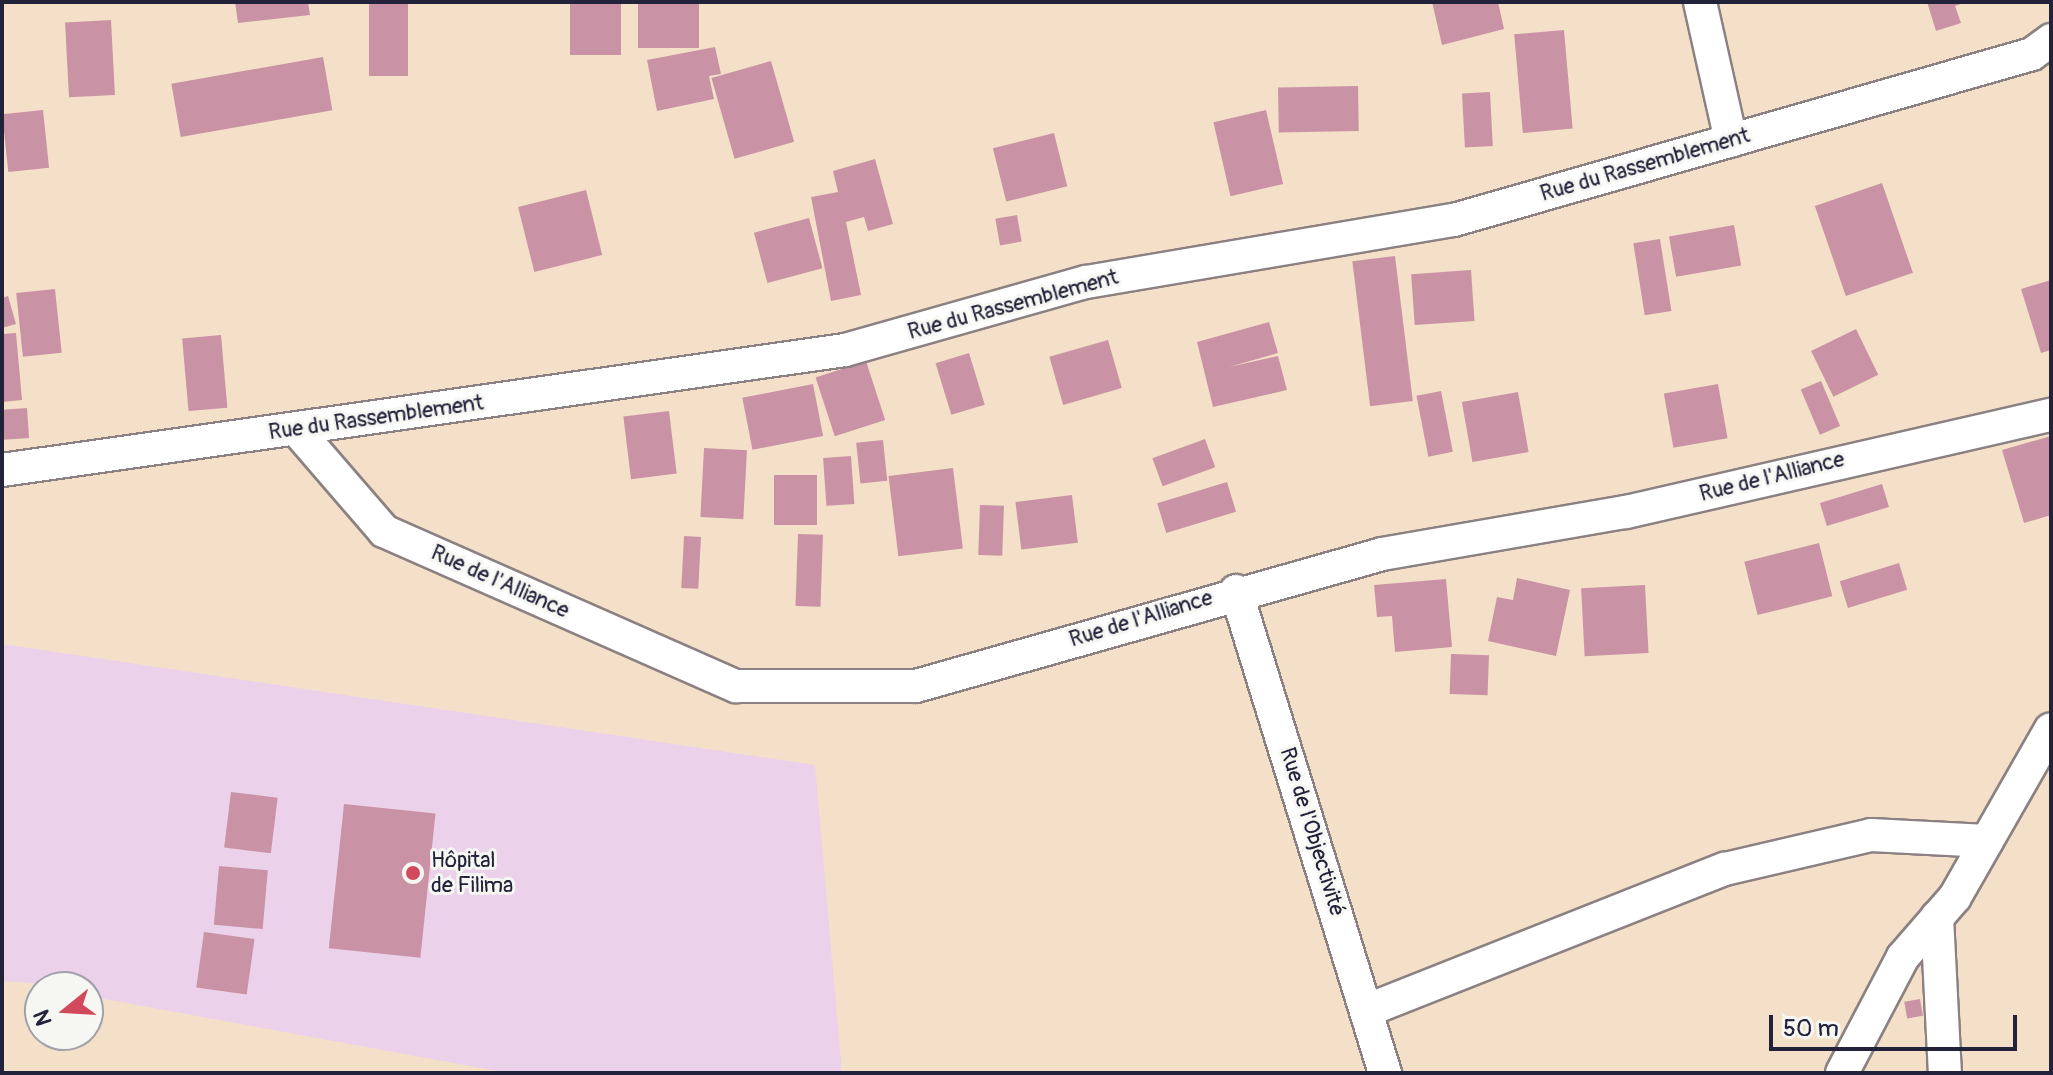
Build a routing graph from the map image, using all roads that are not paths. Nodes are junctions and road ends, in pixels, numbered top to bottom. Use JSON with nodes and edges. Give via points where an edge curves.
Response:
{"nodes":[{"id":1,"x":1700,"y":2,"type":"edge"},
{"id":2,"x":2051,"y":40,"type":"edge"},
{"id":3,"x":1731,"y":141,"type":"junction"},
{"id":4,"x":2051,"y":415,"type":"edge"},
{"id":5,"x":296,"y":429,"type":"junction"},
{"id":6,"x":2,"y":470,"type":"edge"},
{"id":7,"x":1236,"y":591,"type":"junction"},
{"id":8,"x":2051,"y":729,"type":"edge"},
{"id":9,"x":1987,"y":841,"type":"junction"},
{"id":10,"x":1937,"y":917,"type":"junction"},
{"id":11,"x":1368,"y":1010,"type":"junction"},
{"id":12,"x":1385,"y":1073,"type":"edge"},
{"id":13,"x":1842,"y":1073,"type":"edge"},
{"id":14,"x":1945,"y":1073,"type":"edge"}],
"edges":[{"from":1,"to":3,"type":"street"},
{"from":2,"to":3,"type":"street","name":"Rue du Rassemblement","via":[[2032,54]]},
{"from":3,"to":5,"type":"street","name":"Rue du Rassemblement","via":[[1454,220],[1086,282],[845,350]]},
{"from":4,"to":7,"type":"street","name":"Rue de l'Alliance"},
{"from":5,"to":6,"type":"street","name":"Rue du Rassemblement"},
{"from":5,"to":7,"type":"street","name":"Rue de l'Alliance","via":[[384,531],[736,686],[916,686]]},
{"from":7,"to":11,"type":"street","name":"Rue de l'Objectivité"},
{"from":8,"to":9,"type":"street"},
{"from":9,"to":10,"type":"street"},
{"from":9,"to":11,"type":"street","via":[[1871,835],[1725,869]]},
{"from":10,"to":13,"type":"street","via":[[1903,957]]},
{"from":10,"to":14,"type":"street"},
{"from":11,"to":12,"type":"street","name":"Rue de l'Objectivité"}]}
